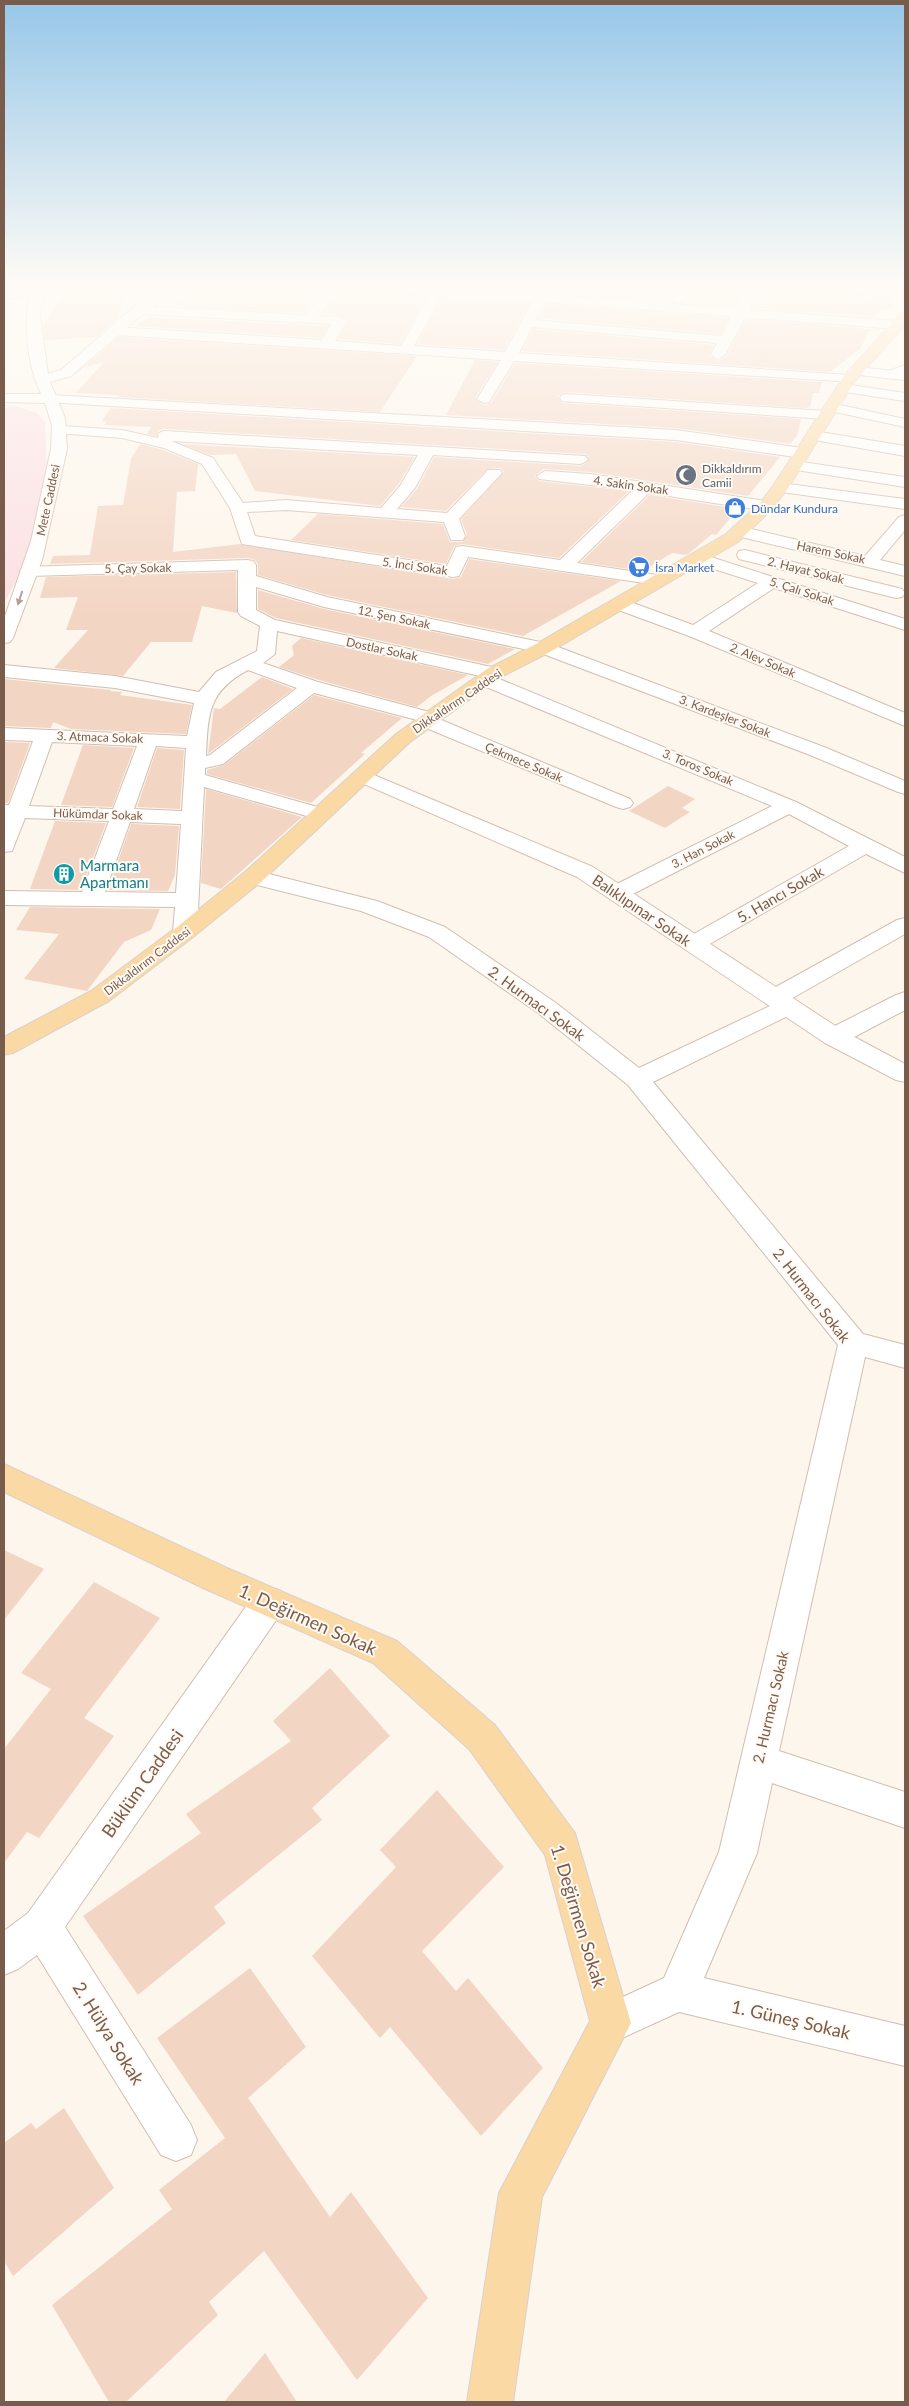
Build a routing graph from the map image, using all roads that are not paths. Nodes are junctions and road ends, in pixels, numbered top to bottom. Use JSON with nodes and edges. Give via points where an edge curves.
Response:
{"nodes":[{"id":1,"x":21,"y":394,"type":"edge"},
{"id":2,"x":48,"y":394,"type":"edge"},
{"id":3,"x":118,"y":394,"type":"edge"},
{"id":4,"x":486,"y":394,"type":"edge"},
{"id":5,"x":569,"y":394,"type":"edge"},
{"id":6,"x":839,"y":394,"type":"edge"},
{"id":7,"x":4,"y":398,"type":"edge"},
{"id":8,"x":484,"y":398,"type":"dead end"},
{"id":9,"x":567,"y":398,"type":"junction"},
{"id":10,"x":828,"y":411,"type":"junction"},
{"id":11,"x":905,"y":423,"type":"edge"},
{"id":12,"x":564,"y":427,"type":"junction"},
{"id":13,"x":60,"y":430,"type":"junction"},
{"id":14,"x":122,"y":434,"type":"junction"},
{"id":15,"x":814,"y":436,"type":"junction"},
{"id":16,"x":905,"y":451,"type":"edge"},
{"id":17,"x":427,"y":452,"type":"junction"},
{"id":18,"x":580,"y":459,"type":"junction"},
{"id":19,"x":799,"y":460,"type":"junction"},
{"id":20,"x":420,"y":468,"type":"junction"},
{"id":21,"x":438,"y":469,"type":"dead end"},
{"id":22,"x":476,"y":472,"type":"dead end"},
{"id":23,"x":494,"y":473,"type":"junction"},
{"id":24,"x":513,"y":474,"type":"dead end"},
{"id":25,"x":532,"y":475,"type":"dead end"},
{"id":26,"x":590,"y":479,"type":"junction"},
{"id":27,"x":905,"y":482,"type":"edge"},
{"id":28,"x":646,"y":487,"type":"junction"},
{"id":29,"x":780,"y":488,"type":"junction"},
{"id":30,"x":905,"y":504,"type":"edge"},
{"id":31,"x":766,"y":506,"type":"junction"},
{"id":32,"x":238,"y":508,"type":"junction"},
{"id":33,"x":385,"y":513,"type":"junction"},
{"id":34,"x":451,"y":518,"type":"junction"},
{"id":35,"x":905,"y":520,"type":"edge"},
{"id":36,"x":740,"y":531,"type":"junction"},
{"id":37,"x":717,"y":548,"type":"junction"},
{"id":38,"x":462,"y":551,"type":"junction"},
{"id":39,"x":698,"y":558,"type":"junction"},
{"id":40,"x":869,"y":562,"type":"junction"},
{"id":41,"x":565,"y":565,"type":"junction"},
{"id":42,"x":29,"y":571,"type":"junction"},
{"id":43,"x":905,"y":571,"type":"edge"},
{"id":44,"x":247,"y":576,"type":"junction"},
{"id":45,"x":658,"y":580,"type":"junction"},
{"id":46,"x":773,"y":582,"type":"junction"},
{"id":47,"x":227,"y":584,"type":"dead end"},
{"id":48,"x":896,"y":593,"type":"dead end"},
{"id":49,"x":618,"y":604,"type":"junction"},
{"id":50,"x":270,"y":624,"type":"junction"},
{"id":51,"x":905,"y":625,"type":"edge"},
{"id":52,"x":695,"y":632,"type":"junction"},
{"id":53,"x":4,"y":638,"type":"edge"},
{"id":54,"x":543,"y":648,"type":"junction"},
{"id":55,"x":248,"y":664,"type":"junction"},
{"id":56,"x":4,"y":671,"type":"edge"},
{"id":57,"x":223,"y":676,"type":"junction"},
{"id":58,"x":490,"y":677,"type":"junction"},
{"id":59,"x":115,"y":682,"type":"junction"},
{"id":60,"x":311,"y":686,"type":"junction"},
{"id":61,"x":204,"y":699,"type":"junction"},
{"id":62,"x":428,"y":720,"type":"junction"},
{"id":63,"x":905,"y":720,"type":"edge"},
{"id":64,"x":4,"y":734,"type":"edge"},
{"id":65,"x":44,"y":735,"type":"junction"},
{"id":66,"x":149,"y":739,"type":"junction"},
{"id":67,"x":196,"y":742,"type":"junction"},
{"id":68,"x":195,"y":771,"type":"junction"},
{"id":69,"x":362,"y":776,"type":"junction"},
{"id":70,"x":905,"y":788,"type":"edge"},
{"id":71,"x":623,"y":803,"type":"dead end"},
{"id":72,"x":789,"y":806,"type":"junction"},
{"id":73,"x":9,"y":811,"type":"edge"},
{"id":74,"x":321,"y":814,"type":"junction"},
{"id":75,"x":123,"y":815,"type":"junction"},
{"id":76,"x":192,"y":818,"type":"junction"},
{"id":77,"x":866,"y":845,"type":"junction"},
{"id":78,"x":4,"y":846,"type":"edge"},
{"id":79,"x":900,"y":856,"type":"edge"},
{"id":80,"x":253,"y":877,"type":"junction"},
{"id":81,"x":616,"y":893,"type":"junction"},
{"id":82,"x":4,"y":898,"type":"edge"},
{"id":83,"x":91,"y":899,"type":"junction"},
{"id":84,"x":187,"y":900,"type":"junction"},
{"id":85,"x":905,"y":925,"type":"edge"},
{"id":86,"x":186,"y":932,"type":"junction"},
{"id":87,"x":693,"y":944,"type":"junction"},
{"id":88,"x":905,"y":1000,"type":"edge"},
{"id":89,"x":780,"y":1002,"type":"junction"},
{"id":90,"x":834,"y":1037,"type":"junction"},
{"id":91,"x":4,"y":1047,"type":"edge"},
{"id":92,"x":905,"y":1074,"type":"edge"},
{"id":93,"x":637,"y":1079,"type":"junction"},
{"id":94,"x":853,"y":1343,"type":"junction"},
{"id":95,"x":905,"y":1356,"type":"edge"},
{"id":96,"x":4,"y":1477,"type":"edge"},
{"id":97,"x":269,"y":1602,"type":"junction"},
{"id":98,"x":758,"y":1761,"type":"junction"},
{"id":99,"x":905,"y":1810,"type":"edge"},
{"id":100,"x":42,"y":1927,"type":"junction"},
{"id":101,"x":4,"y":1955,"type":"edge"},
{"id":102,"x":678,"y":1992,"type":"junction"},
{"id":103,"x":611,"y":2023,"type":"junction"},
{"id":104,"x":905,"y":2046,"type":"edge"},
{"id":105,"x":176,"y":2140,"type":"dead end"},
{"id":106,"x":490,"y":2402,"type":"edge"}],
"edges":[{"from":1,"to":7,"type":"street"},
{"from":2,"to":13,"type":"street","name":"Mete Caddesi"},
{"from":3,"to":12,"type":"street"},
{"from":4,"to":8,"type":"street"},
{"from":5,"to":9,"type":"street"},
{"from":6,"to":10,"type":"main road","name":"Dikkaldırım Caddesi"},
{"from":9,"to":10,"type":"street"},
{"from":9,"to":12,"type":"street"},
{"from":10,"to":11,"type":"street"},
{"from":10,"to":15,"type":"main road","name":"Dikkaldırım Caddesi"},
{"from":12,"to":18,"type":"street"},
{"from":12,"to":19,"type":"street","via":[[676,435]]},
{"from":13,"to":14,"type":"street"},
{"from":13,"to":42,"type":"street","name":"Mete Caddesi","via":[[44,526]]},
{"from":14,"to":17,"type":"street"},
{"from":14,"to":32,"type":"street","via":[[169,445],[208,462]]},
{"from":15,"to":16,"type":"street"},
{"from":15,"to":19,"type":"main road","name":"Dikkaldırım Caddesi"},
{"from":17,"to":18,"type":"street"},
{"from":17,"to":20,"type":"street"},
{"from":18,"to":26,"type":"street"},
{"from":19,"to":27,"type":"street"},
{"from":19,"to":29,"type":"main road","name":"Dikkaldırım Caddesi"},
{"from":20,"to":21,"type":"street"},
{"from":20,"to":33,"type":"street"},
{"from":22,"to":23,"type":"street"},
{"from":23,"to":24,"type":"street"},
{"from":23,"to":34,"type":"street"},
{"from":25,"to":26,"type":"street","name":"4. Sakin Sokak"},
{"from":26,"to":28,"type":"street","name":"4. Sakin Sokak"},
{"from":28,"to":31,"type":"street","name":"4. Sakin Sokak"},
{"from":28,"to":41,"type":"street"},
{"from":29,"to":30,"type":"street"},
{"from":29,"to":31,"type":"main road","name":"Dikkaldırım Caddesi"},
{"from":31,"to":36,"type":"main road","name":"Dikkaldırım Caddesi"},
{"from":32,"to":33,"type":"street","via":[[286,505]]},
{"from":32,"to":38,"type":"street","name":"5. İnci Sokak","via":[[248,540],[453,572]]},
{"from":33,"to":34,"type":"street"},
{"from":34,"to":38,"type":"street"},
{"from":35,"to":40,"type":"street","name":"Harem Sokak"},
{"from":36,"to":37,"type":"main road","name":"Dikkaldırım Caddesi"},
{"from":36,"to":40,"type":"street","name":"Harem Sokak"},
{"from":37,"to":39,"type":"main road","name":"Dikkaldırım Caddesi"},
{"from":37,"to":48,"type":"street","name":"2. Hayat Sokak"},
{"from":38,"to":41,"type":"street","name":"5. İnci Sokak"},
{"from":39,"to":45,"type":"main road","name":"Dikkaldırım Caddesi"},
{"from":39,"to":46,"type":"street","name":"5. Çalı Sokak"},
{"from":40,"to":43,"type":"street"},
{"from":41,"to":45,"type":"street","name":"5. İnci Sokak"},
{"from":42,"to":44,"type":"street","name":"5. Çay Sokak"},
{"from":42,"to":53,"type":"street","name":"Mete Caddesi","one_way":true},
{"from":44,"to":47,"type":"street","name":"12. Şen Sokak"},
{"from":44,"to":50,"type":"street","name":"Dostlar Sokak","via":[[247,612]]},
{"from":44,"to":54,"type":"street","name":"12. Şen Sokak","via":[[324,602]]},
{"from":45,"to":49,"type":"main road","name":"Dikkaldırım Caddesi"},
{"from":46,"to":51,"type":"street","name":"5. Çalı Sokak"},
{"from":46,"to":52,"type":"street"},
{"from":49,"to":52,"type":"street","name":"2. Alev Sokak"},
{"from":49,"to":54,"type":"main road","name":"Dikkaldırım Caddesi"},
{"from":50,"to":55,"type":"street","via":[[266,654]]},
{"from":50,"to":58,"type":"street","name":"Dostlar Sokak"},
{"from":52,"to":63,"type":"street","name":"2. Alev Sokak"},
{"from":54,"to":58,"type":"main road","name":"Dikkaldırım Caddesi"},
{"from":54,"to":70,"type":"street","name":"3. Kardeşler Sokak"},
{"from":55,"to":57,"type":"street"},
{"from":55,"to":60,"type":"street","name":"Çekmece Sokak"},
{"from":56,"to":59,"type":"street"},
{"from":57,"to":59,"type":"street"},
{"from":57,"to":61,"type":"street"},
{"from":58,"to":62,"type":"main road","name":"Dikkaldırım Caddesi"},
{"from":58,"to":72,"type":"street","name":"3. Toros Sokak"},
{"from":59,"to":61,"type":"street"},
{"from":60,"to":62,"type":"street","name":"Çekmece Sokak"},
{"from":60,"to":68,"type":"street","via":[[216,760]]},
{"from":61,"to":67,"type":"street"},
{"from":62,"to":69,"type":"main road","name":"Dikkaldırım Caddesi"},
{"from":62,"to":71,"type":"street","name":"Çekmece Sokak"},
{"from":64,"to":65,"type":"street","name":"3. Atmaca Sokak"},
{"from":65,"to":66,"type":"street","name":"3. Atmaca Sokak"},
{"from":65,"to":73,"type":"street"},
{"from":66,"to":67,"type":"street","name":"3. Atmaca Sokak"},
{"from":66,"to":75,"type":"street"},
{"from":67,"to":68,"type":"street"},
{"from":68,"to":74,"type":"street"},
{"from":68,"to":76,"type":"street"},
{"from":69,"to":74,"type":"main road","name":"Dikkaldırım Caddesi"},
{"from":69,"to":81,"type":"street","name":"Balıklıpınar Sokak","via":[[585,872]]},
{"from":72,"to":77,"type":"street","name":"3. Toros Sokak"},
{"from":72,"to":81,"type":"street","name":"3. Han Sokak"},
{"from":73,"to":75,"type":"street","name":"Hükümdar Sokak"},
{"from":73,"to":78,"type":"street"},
{"from":74,"to":80,"type":"main road","name":"Dikkaldırım Caddesi"},
{"from":75,"to":76,"type":"street","name":"Hükümdar Sokak"},
{"from":75,"to":83,"type":"street"},
{"from":76,"to":84,"type":"street"},
{"from":77,"to":79,"type":"street","name":"3. Toros Sokak"},
{"from":77,"to":87,"type":"street","name":"5. Hancı Sokak"},
{"from":80,"to":86,"type":"main road","name":"Dikkaldırım Caddesi"},
{"from":80,"to":93,"type":"street","name":"2. Hurmacı Sokak","via":[[369,906],[437,932],[547,1008]]},
{"from":81,"to":87,"type":"street","name":"Balıklıpınar Sokak"},
{"from":82,"to":83,"type":"street"},
{"from":83,"to":84,"type":"street"},
{"from":84,"to":86,"type":"street"},
{"from":85,"to":89,"type":"street"},
{"from":86,"to":91,"type":"main road","name":"Dikkaldırım Caddesi","via":[[100,996]]},
{"from":87,"to":89,"type":"street","name":"Balıklıpınar Sokak"},
{"from":88,"to":90,"type":"street"},
{"from":89,"to":90,"type":"street","name":"Balıklıpınar Sokak"},
{"from":89,"to":93,"type":"street"},
{"from":90,"to":92,"type":"street","name":"Balıklıpınar Sokak"},
{"from":93,"to":94,"type":"street","name":"2. Hurmacı Sokak"},
{"from":94,"to":95,"type":"street"},
{"from":94,"to":98,"type":"street","name":"2. Hurmacı Sokak"},
{"from":96,"to":97,"type":"main road","name":"1. Değirmen Sokak"},
{"from":97,"to":100,"type":"street","name":"Büklüm Caddesi"},
{"from":97,"to":103,"type":"main road","name":"1. Değirmen Sokak","via":[[386,1652],[482,1737],[562,1846]]},
{"from":98,"to":99,"type":"street"},
{"from":98,"to":102,"type":"street","name":"2. Hurmacı Sokak","via":[[738,1853]]},
{"from":100,"to":101,"type":"street","name":"Büklüm Caddesi"},
{"from":100,"to":105,"type":"street","name":"2. Hülya Sokak"},
{"from":102,"to":103,"type":"street"},
{"from":102,"to":104,"type":"street","name":"1. Güneş Sokak"},
{"from":103,"to":106,"type":"main road","via":[[521,2193]]}]}
